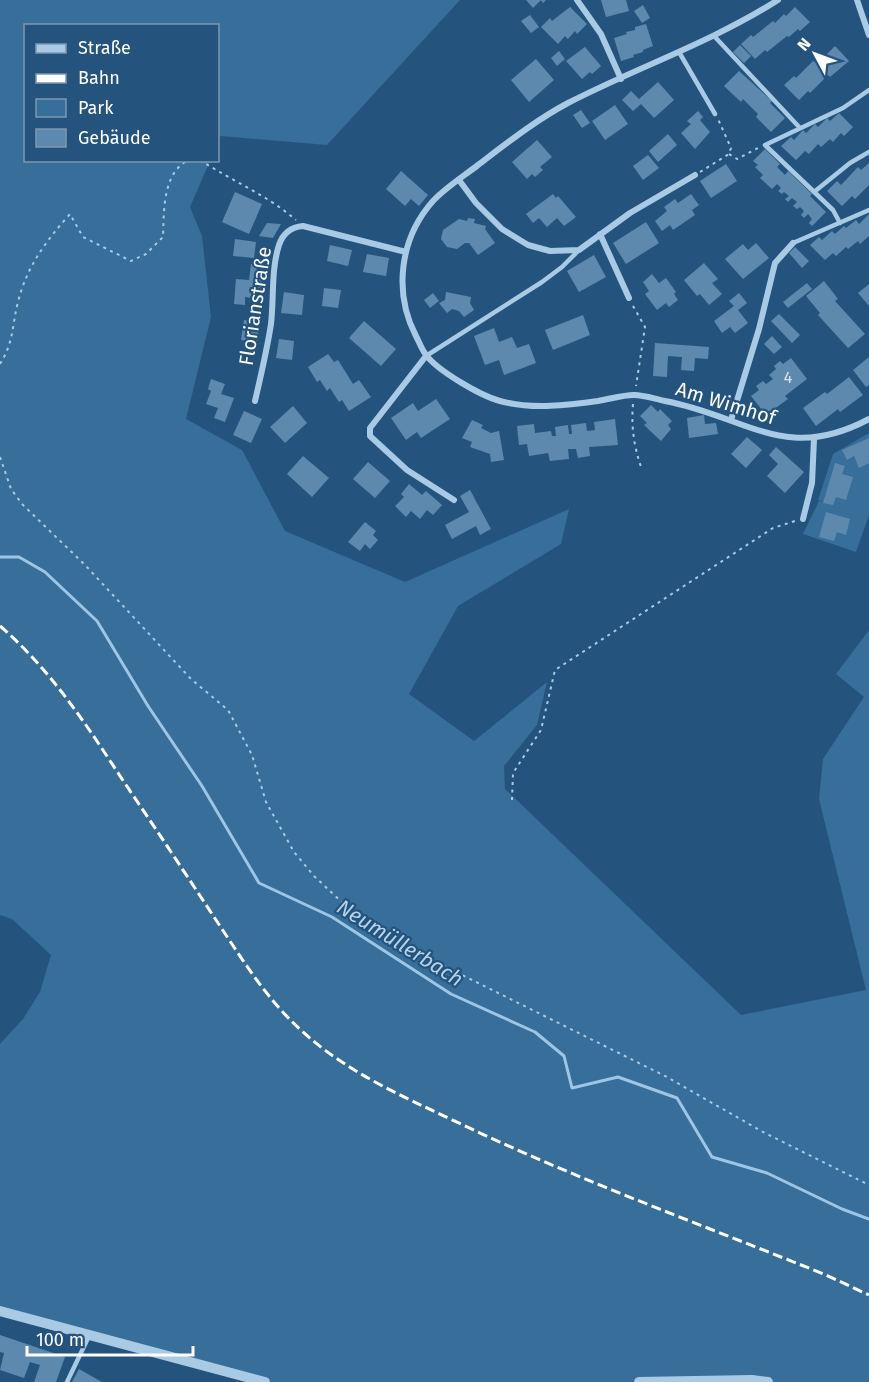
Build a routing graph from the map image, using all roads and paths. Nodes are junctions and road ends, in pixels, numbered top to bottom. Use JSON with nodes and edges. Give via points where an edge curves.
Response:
{"nodes":[{"id":1,"x":577,"y":0,"type":"edge"},
{"id":2,"x":778,"y":0,"type":"edge"},
{"id":3,"x":856,"y":0,"type":"edge"},
{"id":4,"x":869,"y":34,"type":"edge"},
{"id":5,"x":715,"y":37,"type":"junction"},
{"id":6,"x":680,"y":52,"type":"junction"},
{"id":7,"x":621,"y":79,"type":"junction"},
{"id":8,"x":869,"y":90,"type":"edge"},
{"id":9,"x":715,"y":114,"type":"joint"},
{"id":10,"x":800,"y":129,"type":"junction"},
{"id":11,"x":765,"y":145,"type":"junction"},
{"id":12,"x":869,"y":152,"type":"edge"},
{"id":13,"x":729,"y":154,"type":"junction"},
{"id":14,"x":184,"y":162,"type":"edge"},
{"id":15,"x":203,"y":162,"type":"edge"},
{"id":16,"x":695,"y":175,"type":"joint"},
{"id":17,"x":459,"y":180,"type":"junction"},
{"id":18,"x":814,"y":192,"type":"junction"},
{"id":19,"x":869,"y":210,"type":"edge"},
{"id":20,"x":840,"y":223,"type":"junction"},
{"id":21,"x":303,"y":226,"type":"junction"},
{"id":22,"x":600,"y":234,"type":"junction"},
{"id":23,"x":793,"y":243,"type":"joint"},
{"id":24,"x":579,"y":250,"type":"junction"},
{"id":25,"x":406,"y":252,"type":"junction"},
{"id":26,"x":629,"y":298,"type":"joint"},
{"id":27,"x":426,"y":356,"type":"junction"},
{"id":28,"x":0,"y":364,"type":"edge"},
{"id":29,"x":634,"y":395,"type":"junction"},
{"id":30,"x":255,"y":401,"type":"dead end"},
{"id":31,"x":869,"y":419,"type":"edge"},
{"id":32,"x":731,"y":420,"type":"junction"},
{"id":33,"x":814,"y":439,"type":"junction"},
{"id":34,"x":0,"y":457,"type":"edge"},
{"id":35,"x":641,"y":467,"type":"dead end"},
{"id":36,"x":454,"y":500,"type":"dead end"},
{"id":37,"x":803,"y":519,"type":"joint"},
{"id":38,"x":512,"y":800,"type":"dead end"},
{"id":39,"x":869,"y":1185,"type":"edge"},
{"id":40,"x":0,"y":1311,"type":"edge"},
{"id":41,"x":89,"y":1336,"type":"junction"},
{"id":42,"x":67,"y":1382,"type":"edge"},
{"id":43,"x":265,"y":1382,"type":"edge"},
{"id":44,"x":639,"y":1382,"type":"edge"},
{"id":45,"x":768,"y":1382,"type":"edge"}],
"edges":[{"from":1,"to":7,"type":"street","via":[[601,34]]},
{"from":2,"to":5,"type":"street","name":"Am Wimhof"},
{"from":3,"to":4,"type":"street"},
{"from":5,"to":6,"type":"street","name":"Am Wimhof"},
{"from":5,"to":10,"type":"lane"},
{"from":6,"to":7,"type":"street","name":"Am Wimhof"},
{"from":6,"to":9,"type":"lane"},
{"from":7,"to":17,"type":"street","name":"Am Wimhof","via":[[567,104]]},
{"from":8,"to":10,"type":"lane"},
{"from":9,"to":13,"type":"path","via":[[731,148]]},
{"from":10,"to":11,"type":"lane"},
{"from":11,"to":13,"type":"path","via":[[737,159]]},
{"from":11,"to":18,"type":"lane"},
{"from":12,"to":18,"type":"lane"},
{"from":13,"to":16,"type":"path"},
{"from":14,"to":28,"type":"path","via":[[170,180],[163,237],[146,254],[131,261],[109,251],[83,237],[70,214],[46,240],[32,262],[17,305],[14,330]]},
{"from":15,"to":21,"type":"path","via":[[276,203]]},
{"from":16,"to":22,"type":"street"},
{"from":17,"to":24,"type":"street","via":[[502,229],[528,245],[550,251]]},
{"from":17,"to":25,"type":"street","name":"Am Wimhof","via":[[434,200],[416,227]]},
{"from":18,"to":20,"type":"lane"},
{"from":19,"to":20,"type":"lane"},
{"from":20,"to":23,"type":"lane"},
{"from":21,"to":25,"type":"street"},
{"from":21,"to":30,"type":"street","name":"Florianstraße","via":[[288,231],[279,244],[271,322]]},
{"from":22,"to":24,"type":"street"},
{"from":22,"to":26,"type":"street"},
{"from":23,"to":32,"type":"street","via":[[775,263]]},
{"from":24,"to":27,"type":"lane","via":[[542,282]]},
{"from":25,"to":27,"type":"street","name":"Am Wimhof","via":[[401,277],[404,300],[410,324]]},
{"from":26,"to":29,"type":"path","via":[[645,327]]},
{"from":27,"to":29,"type":"street","name":"Am Wimhof","via":[[456,380],[499,401],[546,407]]},
{"from":27,"to":36,"type":"street","via":[[370,428],[370,436],[407,470]]},
{"from":29,"to":32,"type":"street","name":"Am Wimhof"},
{"from":29,"to":35,"type":"path","via":[[631,423]]},
{"from":31,"to":33,"type":"street","name":"Am Wimhof","via":[[851,429]]},
{"from":32,"to":33,"type":"street","name":"Am Wimhof","via":[[764,433]]},
{"from":33,"to":37,"type":"street","via":[[812,483]]},
{"from":34,"to":39,"type":"path","via":[[11,489],[22,504],[85,565],[191,680],[228,710],[252,755],[266,802],[294,852],[346,906],[370,925],[452,970],[665,1076],[763,1132]]},
{"from":37,"to":38,"type":"path","via":[[772,528],[555,670],[541,730],[513,773]]},
{"from":40,"to":41,"type":"street"},
{"from":41,"to":42,"type":"lane"},
{"from":41,"to":43,"type":"street"},
{"from":44,"to":45,"type":"street"}]}
